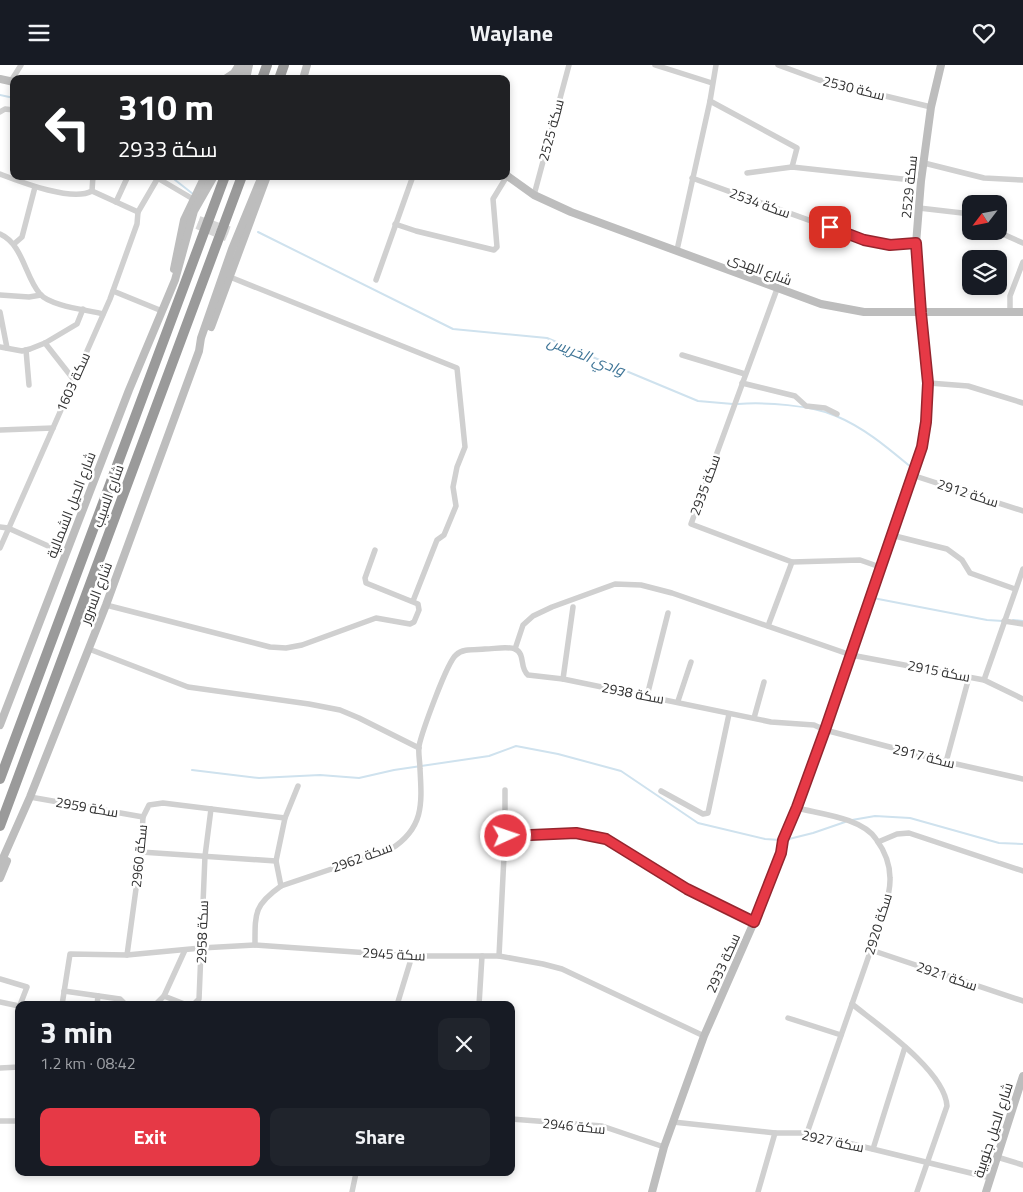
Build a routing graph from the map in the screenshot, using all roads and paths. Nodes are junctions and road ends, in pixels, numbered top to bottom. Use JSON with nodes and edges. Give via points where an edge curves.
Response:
{"nodes":[{"id":1,"x":241,"y":65,"type":"edge"},
{"id":2,"x":569,"y":65,"type":"edge"},
{"id":3,"x":655,"y":65,"type":"edge"},
{"id":4,"x":716,"y":65,"type":"edge"},
{"id":5,"x":778,"y":65,"type":"edge"},
{"id":6,"x":941,"y":65,"type":"edge"},
{"id":7,"x":231,"y":75,"type":"edge"},
{"id":8,"x":712,"y":83,"type":"junction"},
{"id":9,"x":710,"y":101,"type":"junction"},
{"id":10,"x":932,"y":107,"type":"junction"},
{"id":11,"x":924,"y":163,"type":"junction"},
{"id":12,"x":792,"y":167,"type":"junction"},
{"id":13,"x":747,"y":173,"type":"dead end"},
{"id":14,"x":510,"y":178,"type":"edge"},
{"id":15,"x":692,"y":178,"type":"junction"},
{"id":16,"x":16,"y":180,"type":"edge"},
{"id":17,"x":92,"y":180,"type":"edge"},
{"id":18,"x":126,"y":180,"type":"edge"},
{"id":19,"x":155,"y":180,"type":"edge"},
{"id":20,"x":162,"y":180,"type":"edge"},
{"id":21,"x":203,"y":180,"type":"edge"},
{"id":22,"x":212,"y":180,"type":"edge"},
{"id":23,"x":224,"y":180,"type":"edge"},
{"id":24,"x":241,"y":180,"type":"edge"},
{"id":25,"x":260,"y":180,"type":"edge"},
{"id":26,"x":265,"y":180,"type":"edge"},
{"id":27,"x":412,"y":180,"type":"edge"},
{"id":28,"x":505,"y":180,"type":"edge"},
{"id":29,"x":1023,"y":180,"type":"edge"},
{"id":30,"x":921,"y":181,"type":"junction"},
{"id":31,"x":35,"y":187,"type":"junction"},
{"id":32,"x":92,"y":191,"type":"junction"},
{"id":33,"x":534,"y":195,"type":"junction"},
{"id":34,"x":193,"y":199,"type":"junction"},
{"id":35,"x":116,"y":202,"type":"junction"},
{"id":36,"x":919,"y":208,"type":"junction"},
{"id":37,"x":138,"y":212,"type":"junction"},
{"id":38,"x":962,"y":213,"type":"edge"},
{"id":39,"x":191,"y":220,"type":"junction"},
{"id":40,"x":396,"y":224,"type":"junction"},
{"id":41,"x":0,"y":234,"type":"edge"},
{"id":42,"x":1008,"y":236,"type":"edge"},
{"id":43,"x":237,"y":237,"type":"junction"},
{"id":44,"x":916,"y":243,"type":"junction"},
{"id":45,"x":1023,"y":243,"type":"edge"},
{"id":46,"x":14,"y":244,"type":"junction"},
{"id":47,"x":677,"y":250,"type":"junction"},
{"id":48,"x":1023,"y":262,"type":"edge"},
{"id":49,"x":230,"y":277,"type":"junction"},
{"id":50,"x":376,"y":280,"type":"dead end"},
{"id":51,"x":777,"y":289,"type":"junction"},
{"id":52,"x":113,"y":291,"type":"junction"},
{"id":53,"x":0,"y":295,"type":"edge"},
{"id":54,"x":40,"y":295,"type":"junction"},
{"id":55,"x":83,"y":309,"type":"junction"},
{"id":56,"x":162,"y":311,"type":"junction"},
{"id":57,"x":0,"y":312,"type":"edge"},
{"id":58,"x":1010,"y":312,"type":"junction"},
{"id":59,"x":1023,"y":312,"type":"edge"},
{"id":60,"x":921,"y":313,"type":"junction"},
{"id":61,"x":103,"y":314,"type":"junction"},
{"id":62,"x":45,"y":343,"type":"junction"},
{"id":63,"x":0,"y":347,"type":"edge"},
{"id":64,"x":7,"y":348,"type":"junction"},
{"id":65,"x":26,"y":350,"type":"junction"},
{"id":66,"x":199,"y":351,"type":"junction"},
{"id":67,"x":682,"y":355,"type":"dead end"},
{"id":68,"x":746,"y":374,"type":"junction"},
{"id":69,"x":74,"y":380,"type":"junction"},
{"id":70,"x":742,"y":383,"type":"junction"},
{"id":71,"x":928,"y":383,"type":"junction"},
{"id":72,"x":29,"y":385,"type":"dead end"},
{"id":73,"x":1023,"y":403,"type":"edge"},
{"id":74,"x":837,"y":414,"type":"dead end"},
{"id":75,"x":53,"y":428,"type":"junction"},
{"id":76,"x":0,"y":430,"type":"edge"},
{"id":77,"x":912,"y":475,"type":"junction"},
{"id":78,"x":1023,"y":511,"type":"edge"},
{"id":79,"x":0,"y":527,"type":"edge"},
{"id":80,"x":8,"y":528,"type":"junction"},
{"id":81,"x":891,"y":535,"type":"junction"},
{"id":82,"x":0,"y":548,"type":"edge"},
{"id":83,"x":375,"y":550,"type":"dead end"},
{"id":84,"x":66,"y":554,"type":"junction"},
{"id":85,"x":792,"y":562,"type":"junction"},
{"id":86,"x":880,"y":567,"type":"junction"},
{"id":87,"x":1023,"y":569,"type":"edge"},
{"id":88,"x":1015,"y":589,"type":"junction"},
{"id":89,"x":413,"y":601,"type":"junction"},
{"id":90,"x":106,"y":605,"type":"junction"},
{"id":91,"x":574,"y":607,"type":"dead end"},
{"id":92,"x":668,"y":613,"type":"dead end"},
{"id":93,"x":1004,"y":621,"type":"junction"},
{"id":94,"x":1023,"y":624,"type":"edge"},
{"id":95,"x":768,"y":626,"type":"junction"},
{"id":96,"x":89,"y":649,"type":"junction"},
{"id":97,"x":516,"y":649,"type":"junction"},
{"id":98,"x":851,"y":655,"type":"junction"},
{"id":99,"x":691,"y":662,"type":"dead end"},
{"id":100,"x":969,"y":677,"type":"junction"},
{"id":101,"x":564,"y":679,"type":"junction"},
{"id":102,"x":984,"y":680,"type":"junction"},
{"id":103,"x":764,"y":682,"type":"dead end"},
{"id":104,"x":647,"y":696,"type":"junction"},
{"id":105,"x":1023,"y":699,"type":"edge"},
{"id":106,"x":678,"y":701,"type":"junction"},
{"id":107,"x":728,"y":714,"type":"junction"},
{"id":108,"x":754,"y":718,"type":"junction"},
{"id":109,"x":0,"y":725,"type":"edge"},
{"id":110,"x":825,"y":730,"type":"junction"},
{"id":111,"x":419,"y":748,"type":"junction"},
{"id":112,"x":946,"y":762,"type":"junction"},
{"id":113,"x":0,"y":779,"type":"edge"},
{"id":114,"x":1023,"y":779,"type":"edge"},
{"id":115,"x":298,"y":786,"type":"dead end"},
{"id":116,"x":505,"y":791,"type":"dead end"},
{"id":117,"x":662,"y":791,"type":"dead end"},
{"id":118,"x":30,"y":797,"type":"junction"},
{"id":119,"x":797,"y":807,"type":"junction"},
{"id":120,"x":211,"y":809,"type":"junction"},
{"id":121,"x":143,"y":817,"type":"junction"},
{"id":122,"x":285,"y":818,"type":"junction"},
{"id":123,"x":0,"y":826,"type":"edge"},
{"id":124,"x":506,"y":836,"type":"junction"},
{"id":125,"x":11,"y":842,"type":"junction"},
{"id":126,"x":878,"y":842,"type":"junction"},
{"id":127,"x":141,"y":852,"type":"junction"},
{"id":128,"x":205,"y":856,"type":"junction"},
{"id":129,"x":276,"y":861,"type":"junction"},
{"id":130,"x":0,"y":865,"type":"edge"},
{"id":131,"x":1023,"y":871,"type":"edge"},
{"id":132,"x":0,"y":878,"type":"edge"},
{"id":133,"x":281,"y":886,"type":"junction"},
{"id":134,"x":754,"y":922,"type":"junction"},
{"id":135,"x":255,"y":945,"type":"junction"},
{"id":136,"x":201,"y":948,"type":"junction"},
{"id":137,"x":185,"y":950,"type":"junction"},
{"id":138,"x":871,"y":950,"type":"junction"},
{"id":139,"x":127,"y":955,"type":"junction"},
{"id":140,"x":412,"y":956,"type":"junction"},
{"id":141,"x":482,"y":956,"type":"junction"},
{"id":142,"x":499,"y":956,"type":"junction"},
{"id":143,"x":0,"y":979,"type":"edge"},
{"id":144,"x":64,"y":991,"type":"junction"},
{"id":145,"x":98,"y":996,"type":"junction"},
{"id":146,"x":164,"y":996,"type":"junction"},
{"id":147,"x":21,"y":1001,"type":"edge"},
{"id":148,"x":63,"y":1001,"type":"edge"},
{"id":149,"x":97,"y":1001,"type":"edge"},
{"id":150,"x":122,"y":1001,"type":"edge"},
{"id":151,"x":159,"y":1001,"type":"edge"},
{"id":152,"x":177,"y":1001,"type":"edge"},
{"id":153,"x":197,"y":1001,"type":"edge"},
{"id":154,"x":399,"y":1001,"type":"edge"},
{"id":155,"x":479,"y":1001,"type":"edge"},
{"id":156,"x":1023,"y":1001,"type":"edge"},
{"id":157,"x":0,"y":1002,"type":"edge"},
{"id":158,"x":852,"y":1004,"type":"junction"},
{"id":159,"x":15,"y":1005,"type":"edge"},
{"id":160,"x":788,"y":1018,"type":"dead end"},
{"id":161,"x":841,"y":1035,"type":"junction"},
{"id":162,"x":704,"y":1036,"type":"junction"},
{"id":163,"x":905,"y":1047,"type":"junction"},
{"id":164,"x":15,"y":1067,"type":"edge"},
{"id":165,"x":0,"y":1068,"type":"edge"},
{"id":166,"x":1023,"y":1077,"type":"edge"},
{"id":167,"x":1020,"y":1097,"type":"edge"},
{"id":168,"x":515,"y":1119,"type":"edge"},
{"id":169,"x":0,"y":1121,"type":"edge"},
{"id":170,"x":15,"y":1121,"type":"edge"},
{"id":171,"x":673,"y":1122,"type":"junction"},
{"id":172,"x":775,"y":1133,"type":"junction"},
{"id":173,"x":807,"y":1133,"type":"junction"},
{"id":174,"x":664,"y":1147,"type":"junction"},
{"id":175,"x":873,"y":1149,"type":"junction"},
{"id":176,"x":997,"y":1157,"type":"junction"},
{"id":177,"x":927,"y":1163,"type":"junction"},
{"id":178,"x":1023,"y":1165,"type":"edge"},
{"id":179,"x":355,"y":1176,"type":"edge"},
{"id":180,"x":991,"y":1178,"type":"junction"},
{"id":181,"x":352,"y":1192,"type":"edge"},
{"id":182,"x":652,"y":1192,"type":"edge"},
{"id":183,"x":758,"y":1192,"type":"edge"},
{"id":184,"x":917,"y":1192,"type":"edge"},
{"id":185,"x":986,"y":1192,"type":"edge"}],
"edges":[{"from":1,"to":7,"type":"street"},
{"from":2,"to":33,"type":"street","name":"سكة 2525"},
{"from":3,"to":8,"type":"street"},
{"from":4,"to":8,"type":"street"},
{"from":5,"to":10,"type":"street","name":"سكة 2530","via":[[819,80]]},
{"from":6,"to":10,"type":"street","name":"سكة 2529"},
{"from":8,"to":9,"type":"street"},
{"from":9,"to":12,"type":"street","via":[[797,148]]},
{"from":9,"to":15,"type":"street"},
{"from":10,"to":11,"type":"street","name":"سكة 2529"},
{"from":11,"to":29,"type":"street","via":[[984,178]]},
{"from":11,"to":30,"type":"street","name":"سكة 2529"},
{"from":12,"to":13,"type":"street"},
{"from":12,"to":30,"type":"street"},
{"from":14,"to":33,"type":"street","name":"شارع الهدى"},
{"from":15,"to":44,"type":"street","name":"سكة 2534","via":[[864,240],[890,245]]},
{"from":15,"to":47,"type":"street"},
{"from":16,"to":31,"type":"street"},
{"from":17,"to":32,"type":"street"},
{"from":18,"to":35,"type":"street"},
{"from":19,"to":37,"type":"street","name":"سكة 1603"},
{"from":20,"to":34,"type":"street"},
{"from":21,"to":34,"type":"street","name":"شارع الحيل الشمالية"},
{"from":22,"to":39,"type":"street","name":"شارع الحيل الشمالية"},
{"from":23,"to":113,"type":"highway","name":"شارع السيب"},
{"from":24,"to":123,"type":"highway","name":"شارع السيب"},
{"from":25,"to":43,"type":"street","name":"شارع السرور"},
{"from":26,"to":43,"type":"street","name":"شارع السرور"},
{"from":27,"to":40,"type":"street"},
{"from":28,"to":40,"type":"street","via":[[493,199],[494,250]]},
{"from":30,"to":36,"type":"street","name":"سكة 2529"},
{"from":31,"to":32,"type":"street","via":[[75,194]]},
{"from":31,"to":46,"type":"street","via":[[22,237]]},
{"from":32,"to":35,"type":"street"},
{"from":33,"to":47,"type":"street","name":"شارع الهدى","via":[[571,212]]},
{"from":34,"to":39,"type":"street","name":"شارع الحيل الشمالية"},
{"from":35,"to":37,"type":"street"},
{"from":36,"to":38,"type":"street"},
{"from":36,"to":44,"type":"street","name":"سكة 2529"},
{"from":37,"to":52,"type":"street","name":"سكة 1603","via":[[137,224]]},
{"from":39,"to":56,"type":"street","name":"شارع الحيل الشمالية"},
{"from":40,"to":50,"type":"street"},
{"from":41,"to":46,"type":"street"},
{"from":42,"to":45,"type":"street"},
{"from":43,"to":49,"type":"street","name":"شارع السرور"},
{"from":43,"to":66,"type":"street","name":"شارع السرور"},
{"from":44,"to":60,"type":"street","name":"سكة 2529"},
{"from":46,"to":54,"type":"street"},
{"from":47,"to":51,"type":"street","name":"شارع الهدى"},
{"from":48,"to":58,"type":"street","via":[[1010,296]]},
{"from":49,"to":66,"type":"street","name":"شارع السرور"},
{"from":49,"to":89,"type":"street","via":[[457,368],[466,447],[457,467],[456,506],[444,535],[437,540]]},
{"from":51,"to":60,"type":"street","name":"شارع الهدى","via":[[841,309]]},
{"from":51,"to":68,"type":"street","name":"سكة 2935"},
{"from":52,"to":56,"type":"street"},
{"from":52,"to":61,"type":"street","name":"سكة 1603"},
{"from":53,"to":54,"type":"street"},
{"from":54,"to":55,"type":"street"},
{"from":55,"to":61,"type":"street"},
{"from":55,"to":62,"type":"street","via":[[77,323]]},
{"from":56,"to":84,"type":"street","name":"شارع الحيل الشمالية"},
{"from":57,"to":64,"type":"street"},
{"from":58,"to":59,"type":"street","name":"شارع الهدى"},
{"from":58,"to":60,"type":"street","name":"شارع الهدى"},
{"from":60,"to":71,"type":"street","name":"سكة 2933"},
{"from":61,"to":69,"type":"street","name":"سكة 1603"},
{"from":62,"to":65,"type":"street"},
{"from":62,"to":69,"type":"street"},
{"from":63,"to":64,"type":"street"},
{"from":64,"to":65,"type":"street"},
{"from":65,"to":72,"type":"street"},
{"from":66,"to":90,"type":"street","name":"شارع السرور"},
{"from":67,"to":68,"type":"street"},
{"from":68,"to":70,"type":"street","name":"سكة 2935"},
{"from":69,"to":75,"type":"street","name":"سكة 1603"},
{"from":70,"to":74,"type":"street","via":[[795,396],[806,406],[825,408]]},
{"from":70,"to":85,"type":"street","name":"سكة 2935","via":[[691,524]]},
{"from":71,"to":73,"type":"street","via":[[968,386]]},
{"from":71,"to":77,"type":"street","name":"سكة 2933","via":[[922,447]]},
{"from":75,"to":76,"type":"street"},
{"from":75,"to":80,"type":"street","name":"سكة 1603"},
{"from":77,"to":78,"type":"street","name":"سكة 2912"},
{"from":77,"to":81,"type":"street","name":"سكة 2933"},
{"from":79,"to":80,"type":"street"},
{"from":80,"to":82,"type":"street","name":"سكة 1603"},
{"from":80,"to":84,"type":"street"},
{"from":81,"to":86,"type":"street","name":"سكة 2933"},
{"from":81,"to":88,"type":"street","via":[[947,549],[962,560],[970,573]]},
{"from":83,"to":89,"type":"street","via":[[366,583]]},
{"from":84,"to":109,"type":"street","name":"شارع الحيل الشمالية"},
{"from":85,"to":86,"type":"street","name":"سكة 2935","via":[[860,560]]},
{"from":85,"to":95,"type":"street"},
{"from":86,"to":98,"type":"street","name":"سكة 2933"},
{"from":87,"to":88,"type":"street"},
{"from":88,"to":93,"type":"street"},
{"from":89,"to":90,"type":"street","via":[[419,610],[410,624],[376,618],[286,648],[270,647]]},
{"from":90,"to":96,"type":"street","name":"شارع السرور"},
{"from":91,"to":101,"type":"street"},
{"from":92,"to":104,"type":"street"},
{"from":93,"to":94,"type":"street"},
{"from":93,"to":102,"type":"street"},
{"from":95,"to":97,"type":"street","name":"سكة 2915","via":[[672,593],[641,585],[615,584],[533,617],[523,625]]},
{"from":95,"to":98,"type":"street","name":"سكة 2915"},
{"from":96,"to":111,"type":"street","via":[[188,687],[340,710]]},
{"from":96,"to":118,"type":"street","name":"شارع السرور"},
{"from":97,"to":101,"type":"street","name":"سكة 2938","via":[[521,655],[522,668],[528,675]]},
{"from":97,"to":111,"type":"street","name":"سكة 2962","via":[[457,653],[447,668]]},
{"from":98,"to":100,"type":"street","name":"سكة 2915"},
{"from":98,"to":110,"type":"street","name":"سكة 2933"},
{"from":99,"to":106,"type":"street"},
{"from":100,"to":102,"type":"street","name":"سكة 2915"},
{"from":100,"to":112,"type":"street"},
{"from":101,"to":104,"type":"street","name":"سكة 2938"},
{"from":102,"to":105,"type":"street","name":"سكة 2915"},
{"from":103,"to":108,"type":"street"},
{"from":104,"to":106,"type":"street","name":"سكة 2938"},
{"from":106,"to":107,"type":"street","name":"سكة 2938"},
{"from":107,"to":108,"type":"street","name":"سكة 2938"},
{"from":107,"to":117,"type":"street","via":[[708,813],[703,814]]},
{"from":108,"to":110,"type":"street","name":"سكة 2938","via":[[814,725]]},
{"from":110,"to":112,"type":"street","name":"سكة 2917"},
{"from":110,"to":119,"type":"street","name":"سكة 2933"},
{"from":111,"to":133,"type":"street","name":"سكة 2962","via":[[420,811],[410,833],[401,842],[391,849]]},
{"from":112,"to":114,"type":"street","name":"سكة 2917"},
{"from":115,"to":122,"type":"street"},
{"from":116,"to":124,"type":"street"},
{"from":118,"to":121,"type":"street","name":"سكة 2959"},
{"from":118,"to":125,"type":"street","name":"شارع السرور"},
{"from":119,"to":126,"type":"street","name":"سكة 2920","via":[[855,823]]},
{"from":119,"to":134,"type":"street","name":"سكة 2933"},
{"from":120,"to":121,"type":"street","name":"سكة 2960","via":[[163,803],[148,805]]},
{"from":120,"to":122,"type":"street","name":"سكة 2960"},
{"from":120,"to":128,"type":"street","name":"سكة 2958"},
{"from":121,"to":127,"type":"street","name":"سكة 2960"},
{"from":122,"to":129,"type":"street"},
{"from":124,"to":134,"type":"street","via":[[576,833],[606,839],[687,889]]},
{"from":124,"to":142,"type":"street"},
{"from":125,"to":130,"type":"street","name":"شارع السرور"},
{"from":125,"to":132,"type":"street","name":"شارع السرور"},
{"from":126,"to":131,"type":"street","via":[[897,833],[909,833]]},
{"from":126,"to":138,"type":"street","name":"سكة 2920","via":[[886,857],[890,878]]},
{"from":127,"to":128,"type":"street"},
{"from":127,"to":139,"type":"street","name":"سكة 2960"},
{"from":128,"to":129,"type":"street"},
{"from":128,"to":136,"type":"street","name":"سكة 2958"},
{"from":129,"to":133,"type":"street"},
{"from":133,"to":135,"type":"street","name":"سكة 2962","via":[[269,894],[258,908]]},
{"from":134,"to":162,"type":"street","name":"سكة 2933"},
{"from":135,"to":136,"type":"street","name":"سكة 2945"},
{"from":135,"to":140,"type":"street","name":"سكة 2945"},
{"from":136,"to":137,"type":"street","name":"سكة 2945"},
{"from":136,"to":153,"type":"street","name":"سكة 2958"},
{"from":137,"to":139,"type":"street","name":"سكة 2945"},
{"from":137,"to":146,"type":"street"},
{"from":138,"to":156,"type":"street","name":"سكة 2921"},
{"from":138,"to":158,"type":"street","name":"سكة 2920"},
{"from":139,"to":144,"type":"street","name":"سكة 2945","via":[[70,953]]},
{"from":140,"to":141,"type":"street","name":"سكة 2945"},
{"from":140,"to":154,"type":"street"},
{"from":141,"to":142,"type":"street","name":"سكة 2945"},
{"from":141,"to":155,"type":"street"},
{"from":142,"to":162,"type":"street","name":"سكة 2945","via":[[562,969]]},
{"from":143,"to":147,"type":"street","via":[[27,987]]},
{"from":144,"to":145,"type":"street"},
{"from":144,"to":148,"type":"street"},
{"from":145,"to":149,"type":"street"},
{"from":145,"to":150,"type":"street"},
{"from":146,"to":151,"type":"street"},
{"from":146,"to":152,"type":"street"},
{"from":157,"to":159,"type":"street"},
{"from":158,"to":161,"type":"street","name":"سكة 2920"},
{"from":158,"to":163,"type":"street"},
{"from":160,"to":161,"type":"street"},
{"from":161,"to":173,"type":"street","name":"سكة 2920"},
{"from":162,"to":171,"type":"street","name":"سكة 2933"},
{"from":163,"to":175,"type":"street"},
{"from":163,"to":177,"type":"street","via":[[933,1075],[947,1098],[948,1106]]},
{"from":164,"to":165,"type":"street"},
{"from":166,"to":167,"type":"street","name":"شارع الحيل جنوبية"},
{"from":167,"to":176,"type":"street","name":"شارع الحيل جنوبية"},
{"from":168,"to":174,"type":"street","name":"سكة 2946","via":[[602,1126]]},
{"from":169,"to":170,"type":"street"},
{"from":171,"to":172,"type":"street","name":"سكة 2927"},
{"from":171,"to":174,"type":"street","name":"سكة 2933"},
{"from":172,"to":173,"type":"street","name":"سكة 2927"},
{"from":172,"to":183,"type":"street"},
{"from":173,"to":175,"type":"street","name":"سكة 2927"},
{"from":174,"to":182,"type":"street","name":"سكة 2933"},
{"from":175,"to":177,"type":"street","name":"سكة 2927"},
{"from":176,"to":178,"type":"street"},
{"from":176,"to":180,"type":"street","name":"شارع الحيل جنوبية"},
{"from":177,"to":180,"type":"street","name":"سكة 2927"},
{"from":177,"to":184,"type":"street"},
{"from":179,"to":181,"type":"street"},
{"from":180,"to":185,"type":"street","name":"شارع الحيل جنوبية"}]}
